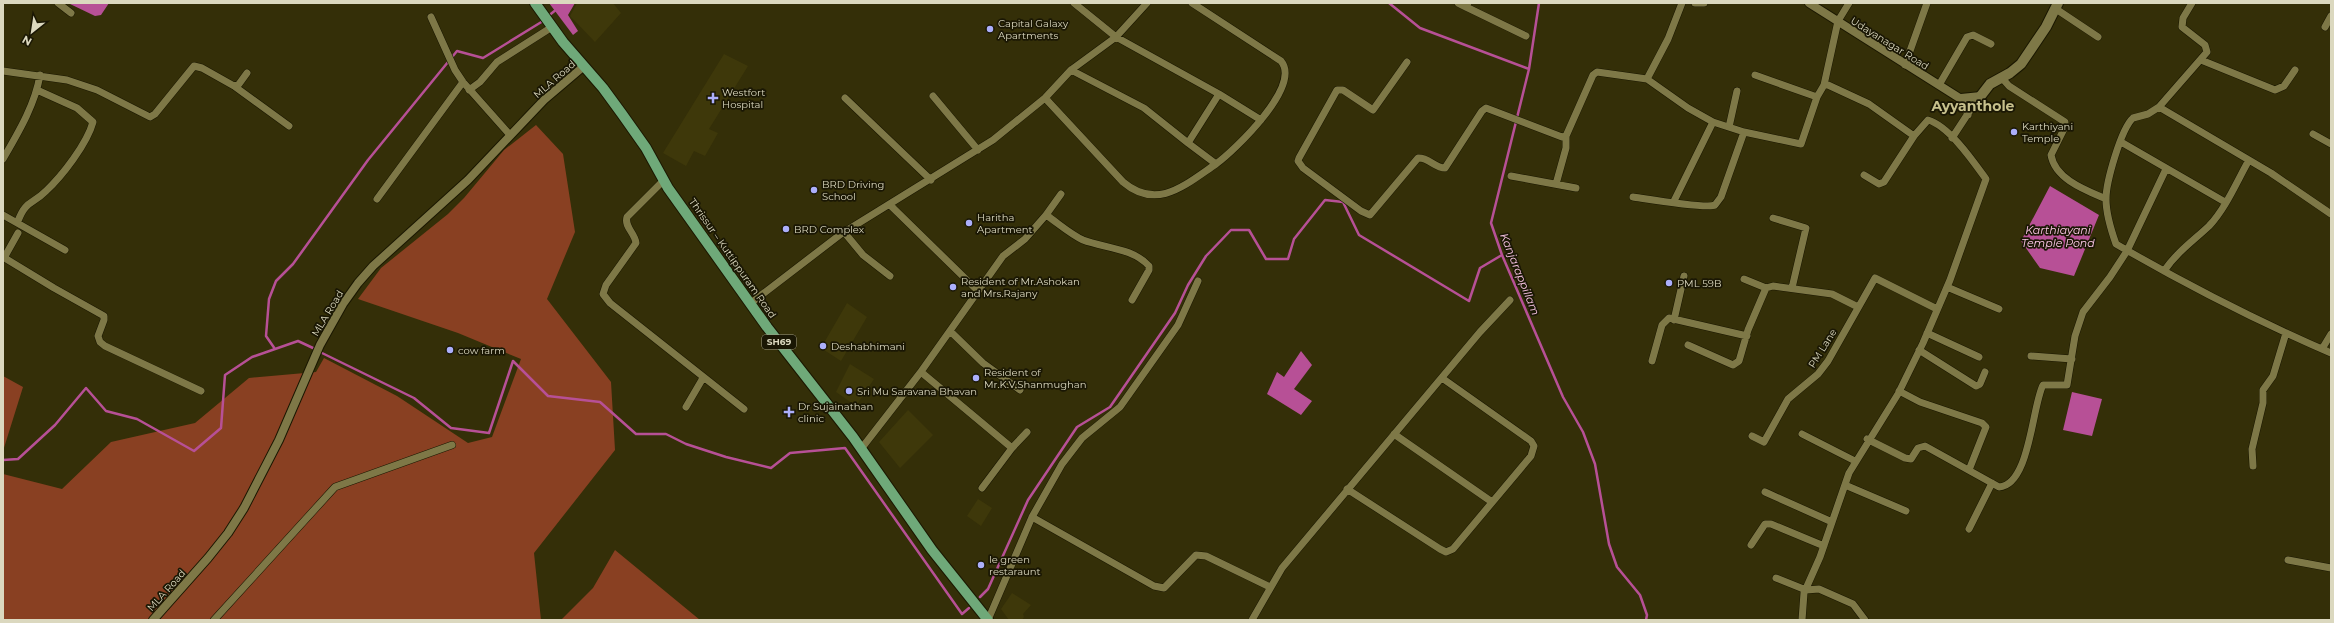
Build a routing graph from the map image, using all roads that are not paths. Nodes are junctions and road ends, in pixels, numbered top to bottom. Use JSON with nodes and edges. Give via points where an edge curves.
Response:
{"nodes":[{"id":1,"x":58,"y":3,"type":"edge"},
{"id":2,"x":535,"y":3,"type":"edge"},
{"id":3,"x":1074,"y":3,"type":"edge"},
{"id":4,"x":1147,"y":3,"type":"edge"},
{"id":5,"x":1192,"y":3,"type":"edge"},
{"id":6,"x":1458,"y":3,"type":"edge"},
{"id":7,"x":1682,"y":3,"type":"edge"},
{"id":8,"x":1695,"y":3,"type":"edge"},
{"id":9,"x":1704,"y":3,"type":"edge"},
{"id":10,"x":1810,"y":3,"type":"edge"},
{"id":11,"x":1849,"y":3,"type":"edge"},
{"id":12,"x":1927,"y":3,"type":"edge"},
{"id":13,"x":2192,"y":3,"type":"edge"},
{"id":14,"x":1467,"y":5,"type":"edge"},
{"id":15,"x":2057,"y":6,"type":"edge"},
{"id":16,"x":71,"y":13,"type":"dead end"},
{"id":17,"x":2331,"y":16,"type":"edge"},
{"id":18,"x":431,"y":17,"type":"dead end"},
{"id":19,"x":548,"y":21,"type":"junction"},
{"id":20,"x":1838,"y":21,"type":"junction"},
{"id":21,"x":2325,"y":27,"type":"dead end"},
{"id":22,"x":1526,"y":36,"type":"dead end"},
{"id":23,"x":1116,"y":37,"type":"junction"},
{"id":24,"x":2098,"y":37,"type":"dead end"},
{"id":25,"x":1991,"y":44,"type":"dead end"},
{"id":26,"x":2201,"y":60,"type":"junction"},
{"id":27,"x":1407,"y":62,"type":"dead end"},
{"id":28,"x":1905,"y":65,"type":"junction"},
{"id":29,"x":584,"y":66,"type":"junction"},
{"id":30,"x":1071,"y":70,"type":"junction"},
{"id":31,"x":2295,"y":70,"type":"dead end"},
{"id":32,"x":3,"y":71,"type":"edge"},
{"id":33,"x":247,"y":73,"type":"dead end"},
{"id":34,"x":40,"y":75,"type":"junction"},
{"id":35,"x":1755,"y":75,"type":"dead end"},
{"id":36,"x":2001,"y":77,"type":"junction"},
{"id":37,"x":1648,"y":79,"type":"junction"},
{"id":38,"x":463,"y":82,"type":"junction"},
{"id":39,"x":1824,"y":85,"type":"junction"},
{"id":40,"x":1939,"y":85,"type":"junction"},
{"id":41,"x":234,"y":86,"type":"junction"},
{"id":42,"x":37,"y":90,"type":"junction"},
{"id":43,"x":469,"y":90,"type":"junction"},
{"id":44,"x":1737,"y":91,"type":"dead end"},
{"id":45,"x":1219,"y":94,"type":"junction"},
{"id":46,"x":933,"y":96,"type":"dead end"},
{"id":47,"x":1981,"y":96,"type":"junction"},
{"id":48,"x":1817,"y":97,"type":"junction"},
{"id":49,"x":845,"y":98,"type":"dead end"},
{"id":50,"x":1045,"y":98,"type":"junction"},
{"id":51,"x":1961,"y":99,"type":"junction"},
{"id":52,"x":2159,"y":106,"type":"junction"},
{"id":53,"x":1971,"y":110,"type":"junction"},
{"id":54,"x":1262,"y":120,"type":"junction"},
{"id":55,"x":1713,"y":122,"type":"junction"},
{"id":56,"x":289,"y":126,"type":"dead end"},
{"id":57,"x":1729,"y":127,"type":"junction"},
{"id":58,"x":1744,"y":132,"type":"junction"},
{"id":59,"x":2313,"y":134,"type":"dead end"},
{"id":60,"x":510,"y":135,"type":"junction"},
{"id":61,"x":1566,"y":136,"type":"junction"},
{"id":62,"x":1914,"y":136,"type":"junction"},
{"id":63,"x":1952,"y":138,"type":"junction"},
{"id":64,"x":2121,"y":142,"type":"junction"},
{"id":65,"x":1188,"y":143,"type":"junction"},
{"id":66,"x":2331,"y":144,"type":"edge"},
{"id":67,"x":978,"y":150,"type":"junction"},
{"id":68,"x":3,"y":159,"type":"edge"},
{"id":69,"x":2249,"y":160,"type":"junction"},
{"id":70,"x":1216,"y":164,"type":"junction"},
{"id":71,"x":2166,"y":169,"type":"junction"},
{"id":72,"x":1864,"y":175,"type":"dead end"},
{"id":73,"x":1511,"y":176,"type":"dead end"},
{"id":74,"x":664,"y":180,"type":"junction"},
{"id":75,"x":931,"y":180,"type":"junction"},
{"id":76,"x":1556,"y":184,"type":"junction"},
{"id":77,"x":1576,"y":188,"type":"dead end"},
{"id":78,"x":1061,"y":194,"type":"dead end"},
{"id":79,"x":1633,"y":197,"type":"dead end"},
{"id":80,"x":377,"y":199,"type":"dead end"},
{"id":81,"x":2106,"y":199,"type":"junction"},
{"id":82,"x":1674,"y":201,"type":"junction"},
{"id":83,"x":2225,"y":202,"type":"junction"},
{"id":84,"x":890,"y":205,"type":"junction"},
{"id":85,"x":2331,"y":214,"type":"edge"},
{"id":86,"x":3,"y":215,"type":"edge"},
{"id":87,"x":1046,"y":215,"type":"junction"},
{"id":88,"x":1773,"y":218,"type":"dead end"},
{"id":89,"x":18,"y":221,"type":"junction"},
{"id":90,"x":844,"y":232,"type":"junction"},
{"id":91,"x":18,"y":233,"type":"dead end"},
{"id":92,"x":65,"y":250,"type":"dead end"},
{"id":93,"x":2127,"y":251,"type":"junction"},
{"id":94,"x":3,"y":257,"type":"edge"},
{"id":95,"x":2164,"y":271,"type":"junction"},
{"id":96,"x":890,"y":276,"type":"dead end"},
{"id":97,"x":1684,"y":276,"type":"dead end"},
{"id":98,"x":1744,"y":279,"type":"dead end"},
{"id":99,"x":1198,"y":281,"type":"dead end"},
{"id":100,"x":1947,"y":287,"type":"junction"},
{"id":101,"x":1766,"y":288,"type":"junction"},
{"id":102,"x":1792,"y":288,"type":"junction"},
{"id":103,"x":977,"y":290,"type":"junction"},
{"id":104,"x":1132,"y":300,"type":"dead end"},
{"id":105,"x":1510,"y":300,"type":"dead end"},
{"id":106,"x":750,"y":303,"type":"junction"},
{"id":107,"x":1858,"y":307,"type":"junction"},
{"id":108,"x":1937,"y":309,"type":"junction"},
{"id":109,"x":1999,"y":309,"type":"dead end"},
{"id":110,"x":1674,"y":320,"type":"junction"},
{"id":111,"x":950,"y":331,"type":"junction"},
{"id":112,"x":1927,"y":332,"type":"junction"},
{"id":113,"x":2286,"y":333,"type":"junction"},
{"id":114,"x":2331,"y":334,"type":"edge"},
{"id":115,"x":1747,"y":336,"type":"junction"},
{"id":116,"x":1688,"y":345,"type":"dead end"},
{"id":117,"x":2322,"y":349,"type":"junction"},
{"id":118,"x":1919,"y":350,"type":"junction"},
{"id":119,"x":2331,"y":353,"type":"edge"},
{"id":120,"x":2031,"y":356,"type":"dead end"},
{"id":121,"x":1979,"y":357,"type":"dead end"},
{"id":122,"x":2072,"y":358,"type":"junction"},
{"id":123,"x":1652,"y":361,"type":"dead end"},
{"id":124,"x":921,"y":372,"type":"junction"},
{"id":125,"x":1985,"y":372,"type":"dead end"},
{"id":126,"x":703,"y":378,"type":"junction"},
{"id":127,"x":1442,"y":378,"type":"junction"},
{"id":128,"x":1020,"y":390,"type":"dead end"},
{"id":129,"x":201,"y":391,"type":"dead end"},
{"id":130,"x":1899,"y":391,"type":"junction"},
{"id":131,"x":686,"y":408,"type":"dead end"},
{"id":132,"x":744,"y":409,"type":"dead end"},
{"id":133,"x":1027,"y":432,"type":"dead end"},
{"id":134,"x":1394,"y":434,"type":"junction"},
{"id":135,"x":1802,"y":434,"type":"dead end"},
{"id":136,"x":1752,"y":436,"type":"dead end"},
{"id":137,"x":1867,"y":440,"type":"junction"},
{"id":138,"x":452,"y":445,"type":"dead end"},
{"id":139,"x":1012,"y":448,"type":"junction"},
{"id":140,"x":862,"y":449,"type":"junction"},
{"id":141,"x":1855,"y":461,"type":"junction"},
{"id":142,"x":2253,"y":466,"type":"dead end"},
{"id":143,"x":1969,"y":470,"type":"junction"},
{"id":144,"x":1992,"y":483,"type":"junction"},
{"id":145,"x":1845,"y":485,"type":"junction"},
{"id":146,"x":982,"y":488,"type":"dead end"},
{"id":147,"x":1347,"y":489,"type":"junction"},
{"id":148,"x":1765,"y":492,"type":"dead end"},
{"id":149,"x":1492,"y":502,"type":"junction"},
{"id":150,"x":1906,"y":511,"type":"dead end"},
{"id":151,"x":1032,"y":517,"type":"junction"},
{"id":152,"x":1832,"y":522,"type":"junction"},
{"id":153,"x":1970,"y":529,"type":"dead end"},
{"id":154,"x":1751,"y":545,"type":"dead end"},
{"id":155,"x":1824,"y":546,"type":"junction"},
{"id":156,"x":2288,"y":560,"type":"dead end"},
{"id":157,"x":2331,"y":568,"type":"edge"},
{"id":158,"x":1776,"y":578,"type":"dead end"},
{"id":159,"x":1270,"y":587,"type":"junction"},
{"id":160,"x":1806,"y":590,"type":"junction"},
{"id":161,"x":153,"y":620,"type":"edge"},
{"id":162,"x":214,"y":620,"type":"edge"},
{"id":163,"x":988,"y":620,"type":"edge"},
{"id":164,"x":1252,"y":620,"type":"edge"},
{"id":165,"x":1802,"y":620,"type":"edge"},
{"id":166,"x":1865,"y":620,"type":"edge"}],
"edges":[{"from":1,"to":16,"type":"street"},
{"from":2,"to":19,"type":"main road","name":"Thrissur – Kuttippuram Road","number":"SH69"},
{"from":3,"to":23,"type":"street"},
{"from":4,"to":23,"type":"street"},
{"from":5,"to":54,"type":"street","via":[[1286,66],[1279,90]]},
{"from":6,"to":14,"type":"street"},
{"from":7,"to":37,"type":"street","via":[[1668,40]]},
{"from":8,"to":9,"type":"street"},
{"from":10,"to":20,"type":"street","name":"Udayanagar Road"},
{"from":11,"to":20,"type":"street"},
{"from":12,"to":28,"type":"street"},
{"from":13,"to":26,"type":"street","via":[[2181,23],[2184,30],[2207,49]]},
{"from":14,"to":22,"type":"street"},
{"from":15,"to":24,"type":"street"},
{"from":15,"to":36,"type":"main road","via":[[2021,64]]},
{"from":17,"to":21,"type":"street"},
{"from":18,"to":38,"type":"street"},
{"from":19,"to":29,"type":"main road","name":"Thrissur – Kuttippuram Road","number":"SH69"},
{"from":19,"to":43,"type":"street","via":[[497,62],[480,82]]},
{"from":20,"to":28,"type":"street","name":"Udayanagar Road"},
{"from":20,"to":39,"type":"street"},
{"from":23,"to":30,"type":"street"},
{"from":23,"to":45,"type":"street"},
{"from":25,"to":40,"type":"street","via":[[1974,35],[1967,37]]},
{"from":26,"to":31,"type":"street","via":[[2275,90],[2284,86]]},
{"from":26,"to":52,"type":"street"},
{"from":27,"to":61,"type":"street","via":[[1373,110],[1343,90],[1337,90],[1298,161],[1303,168],[1361,211],[1373,214],[1418,158],[1445,168],[1486,108],[1562,137]]},
{"from":28,"to":40,"type":"street","name":"Udayanagar Road"},
{"from":29,"to":60,"type":"street","name":"MLA Road","via":[[544,100]]},
{"from":29,"to":74,"type":"main road","name":"Thrissur – Kuttippuram Road","number":"SH69","via":[[646,148]]},
{"from":30,"to":50,"type":"street"},
{"from":30,"to":65,"type":"street","via":[[1144,108]]},
{"from":32,"to":34,"type":"street"},
{"from":33,"to":41,"type":"street"},
{"from":34,"to":41,"type":"street","via":[[67,80],[97,90],[150,117],[194,66]]},
{"from":34,"to":42,"type":"street"},
{"from":35,"to":48,"type":"street"},
{"from":36,"to":47,"type":"main road","via":[[1990,84]]},
{"from":36,"to":81,"type":"street","via":[[2009,86],[2065,122],[2051,155],[2055,168],[2075,184]]},
{"from":37,"to":55,"type":"street","via":[[1688,108]]},
{"from":37,"to":61,"type":"street","via":[[1597,72],[1593,75]]},
{"from":38,"to":43,"type":"street"},
{"from":38,"to":80,"type":"street"},
{"from":39,"to":48,"type":"street"},
{"from":39,"to":62,"type":"street","via":[[1869,104]]},
{"from":40,"to":51,"type":"street","name":"Udayanagar Road"},
{"from":41,"to":56,"type":"street"},
{"from":42,"to":68,"type":"street","via":[[17,136]]},
{"from":42,"to":89,"type":"street","via":[[77,108],[93,122],[84,144],[51,187],[28,203]]},
{"from":43,"to":60,"type":"street"},
{"from":44,"to":57,"type":"street"},
{"from":45,"to":54,"type":"street"},
{"from":45,"to":65,"type":"street"},
{"from":46,"to":67,"type":"street"},
{"from":47,"to":51,"type":"street"},
{"from":47,"to":53,"type":"main road"},
{"from":48,"to":58,"type":"street","via":[[1801,144]]},
{"from":49,"to":75,"type":"street"},
{"from":50,"to":67,"type":"street"},
{"from":50,"to":70,"type":"street","via":[[1123,182],[1136,192],[1159,195],[1171,192]]},
{"from":51,"to":53,"type":"street"},
{"from":52,"to":64,"type":"street","via":[[2148,114],[2133,118]]},
{"from":52,"to":69,"type":"street"},
{"from":53,"to":63,"type":"street"},
{"from":54,"to":70,"type":"street","via":[[1242,142]]},
{"from":55,"to":57,"type":"street"},
{"from":55,"to":82,"type":"street"},
{"from":57,"to":58,"type":"street"},
{"from":58,"to":82,"type":"street","via":[[1721,197],[1715,205],[1700,207]]},
{"from":59,"to":66,"type":"street"},
{"from":60,"to":161,"type":"street","name":"MLA Road","via":[[460,188],[373,266],[343,304],[320,345],[279,440],[244,508],[208,558]]},
{"from":61,"to":76,"type":"street","via":[[1566,148]]},
{"from":62,"to":63,"type":"street","via":[[1928,120]]},
{"from":62,"to":72,"type":"street","via":[[1884,182],[1879,184]]},
{"from":63,"to":100,"type":"street","via":[[1986,179]]},
{"from":64,"to":71,"type":"street"},
{"from":64,"to":81,"type":"street"},
{"from":65,"to":70,"type":"street"},
{"from":67,"to":75,"type":"street"},
{"from":69,"to":83,"type":"street"},
{"from":69,"to":85,"type":"street"},
{"from":71,"to":83,"type":"street"},
{"from":71,"to":93,"type":"street"},
{"from":73,"to":76,"type":"street"},
{"from":74,"to":106,"type":"main road","name":"Thrissur – Kuttippuram Road","number":"SH69"},
{"from":74,"to":126,"type":"street","via":[[627,217],[627,225],[636,243],[606,285],[603,294],[610,303]]},
{"from":75,"to":84,"type":"street"},
{"from":76,"to":77,"type":"street"},
{"from":78,"to":87,"type":"street"},
{"from":79,"to":82,"type":"street"},
{"from":81,"to":93,"type":"street","via":[[2116,244]]},
{"from":83,"to":95,"type":"street","via":[[2208,226],[2174,257]]},
{"from":84,"to":90,"type":"street"},
{"from":84,"to":103,"type":"street"},
{"from":86,"to":89,"type":"street"},
{"from":87,"to":103,"type":"street","via":[[1003,256]]},
{"from":87,"to":104,"type":"street","via":[[1084,240],[1132,254],[1146,262],[1149,270]]},
{"from":88,"to":102,"type":"street","via":[[1806,228]]},
{"from":89,"to":92,"type":"street"},
{"from":90,"to":96,"type":"street","via":[[863,255]]},
{"from":90,"to":106,"type":"street"},
{"from":91,"to":94,"type":"street"},
{"from":93,"to":95,"type":"street"},
{"from":93,"to":122,"type":"street","via":[[2083,312],[2075,336]]},
{"from":94,"to":129,"type":"street","via":[[104,316],[98,336],[105,346]]},
{"from":95,"to":113,"type":"street"},
{"from":97,"to":110,"type":"street"},
{"from":98,"to":101,"type":"street"},
{"from":99,"to":151,"type":"street","via":[[1178,324],[1120,407],[1082,438],[1062,464]]},
{"from":100,"to":108,"type":"street"},
{"from":100,"to":109,"type":"street"},
{"from":101,"to":102,"type":"street"},
{"from":101,"to":115,"type":"street"},
{"from":102,"to":107,"type":"street","via":[[1832,294]]},
{"from":103,"to":111,"type":"street"},
{"from":105,"to":127,"type":"street"},
{"from":106,"to":140,"type":"main road","name":"Thrissur – Kuttippuram Road","number":"SH69"},
{"from":107,"to":108,"type":"street","name":"PM Lane","via":[[1875,278]]},
{"from":107,"to":136,"type":"street","name":"PM Lane","via":[[1828,361],[1818,374],[1788,399],[1766,440],[1764,442]]},
{"from":108,"to":112,"type":"street"},
{"from":110,"to":115,"type":"street"},
{"from":110,"to":123,"type":"street","via":[[1665,320],[1662,325]]},
{"from":111,"to":124,"type":"street"},
{"from":111,"to":128,"type":"street","via":[[983,363]]},
{"from":112,"to":118,"type":"street"},
{"from":112,"to":121,"type":"street"},
{"from":113,"to":117,"type":"street"},
{"from":113,"to":142,"type":"street","via":[[2273,376],[2261,396],[2263,403],[2252,449]]},
{"from":114,"to":117,"type":"street"},
{"from":115,"to":116,"type":"street","via":[[1739,360],[1733,365]]},
{"from":117,"to":119,"type":"street"},
{"from":118,"to":125,"type":"street","via":[[1976,386],[1980,384]]},
{"from":118,"to":130,"type":"street"},
{"from":120,"to":122,"type":"street"},
{"from":122,"to":144,"type":"street","via":[[2067,385],[2043,385],[2033,432],[2013,480],[2000,487]]},
{"from":124,"to":139,"type":"street"},
{"from":124,"to":140,"type":"street"},
{"from":126,"to":131,"type":"street"},
{"from":126,"to":132,"type":"street"},
{"from":127,"to":134,"type":"street"},
{"from":127,"to":149,"type":"street","via":[[1531,441],[1534,446],[1531,456]]},
{"from":130,"to":137,"type":"street"},
{"from":130,"to":143,"type":"street","via":[[1920,402],[1982,423],[1986,427]]},
{"from":133,"to":139,"type":"street"},
{"from":134,"to":147,"type":"street"},
{"from":134,"to":149,"type":"street"},
{"from":135,"to":141,"type":"street"},
{"from":137,"to":141,"type":"street"},
{"from":137,"to":143,"type":"street","via":[[1911,459],[1918,448],[1925,446]]},
{"from":138,"to":162,"type":"street","via":[[335,487]]},
{"from":139,"to":146,"type":"street"},
{"from":140,"to":163,"type":"main road","name":"Thrissur – Kuttippuram Road","number":"SH69","via":[[932,550]]},
{"from":141,"to":145,"type":"street"},
{"from":143,"to":144,"type":"street"},
{"from":144,"to":153,"type":"street"},
{"from":145,"to":150,"type":"street"},
{"from":145,"to":152,"type":"street"},
{"from":147,"to":149,"type":"street","via":[[1446,552],[1453,549]]},
{"from":147,"to":159,"type":"street","via":[[1282,568]]},
{"from":148,"to":152,"type":"street"},
{"from":151,"to":159,"type":"street","via":[[1154,586],[1164,588],[1196,555],[1206,556]]},
{"from":151,"to":163,"type":"street"},
{"from":152,"to":155,"type":"street"},
{"from":154,"to":155,"type":"street","via":[[1765,524],[1771,524]]},
{"from":155,"to":160,"type":"street"},
{"from":156,"to":157,"type":"street"},
{"from":158,"to":160,"type":"street"},
{"from":159,"to":164,"type":"street"},
{"from":160,"to":165,"type":"street"},
{"from":160,"to":166,"type":"street","via":[[1819,589],[1853,604]]}]}
